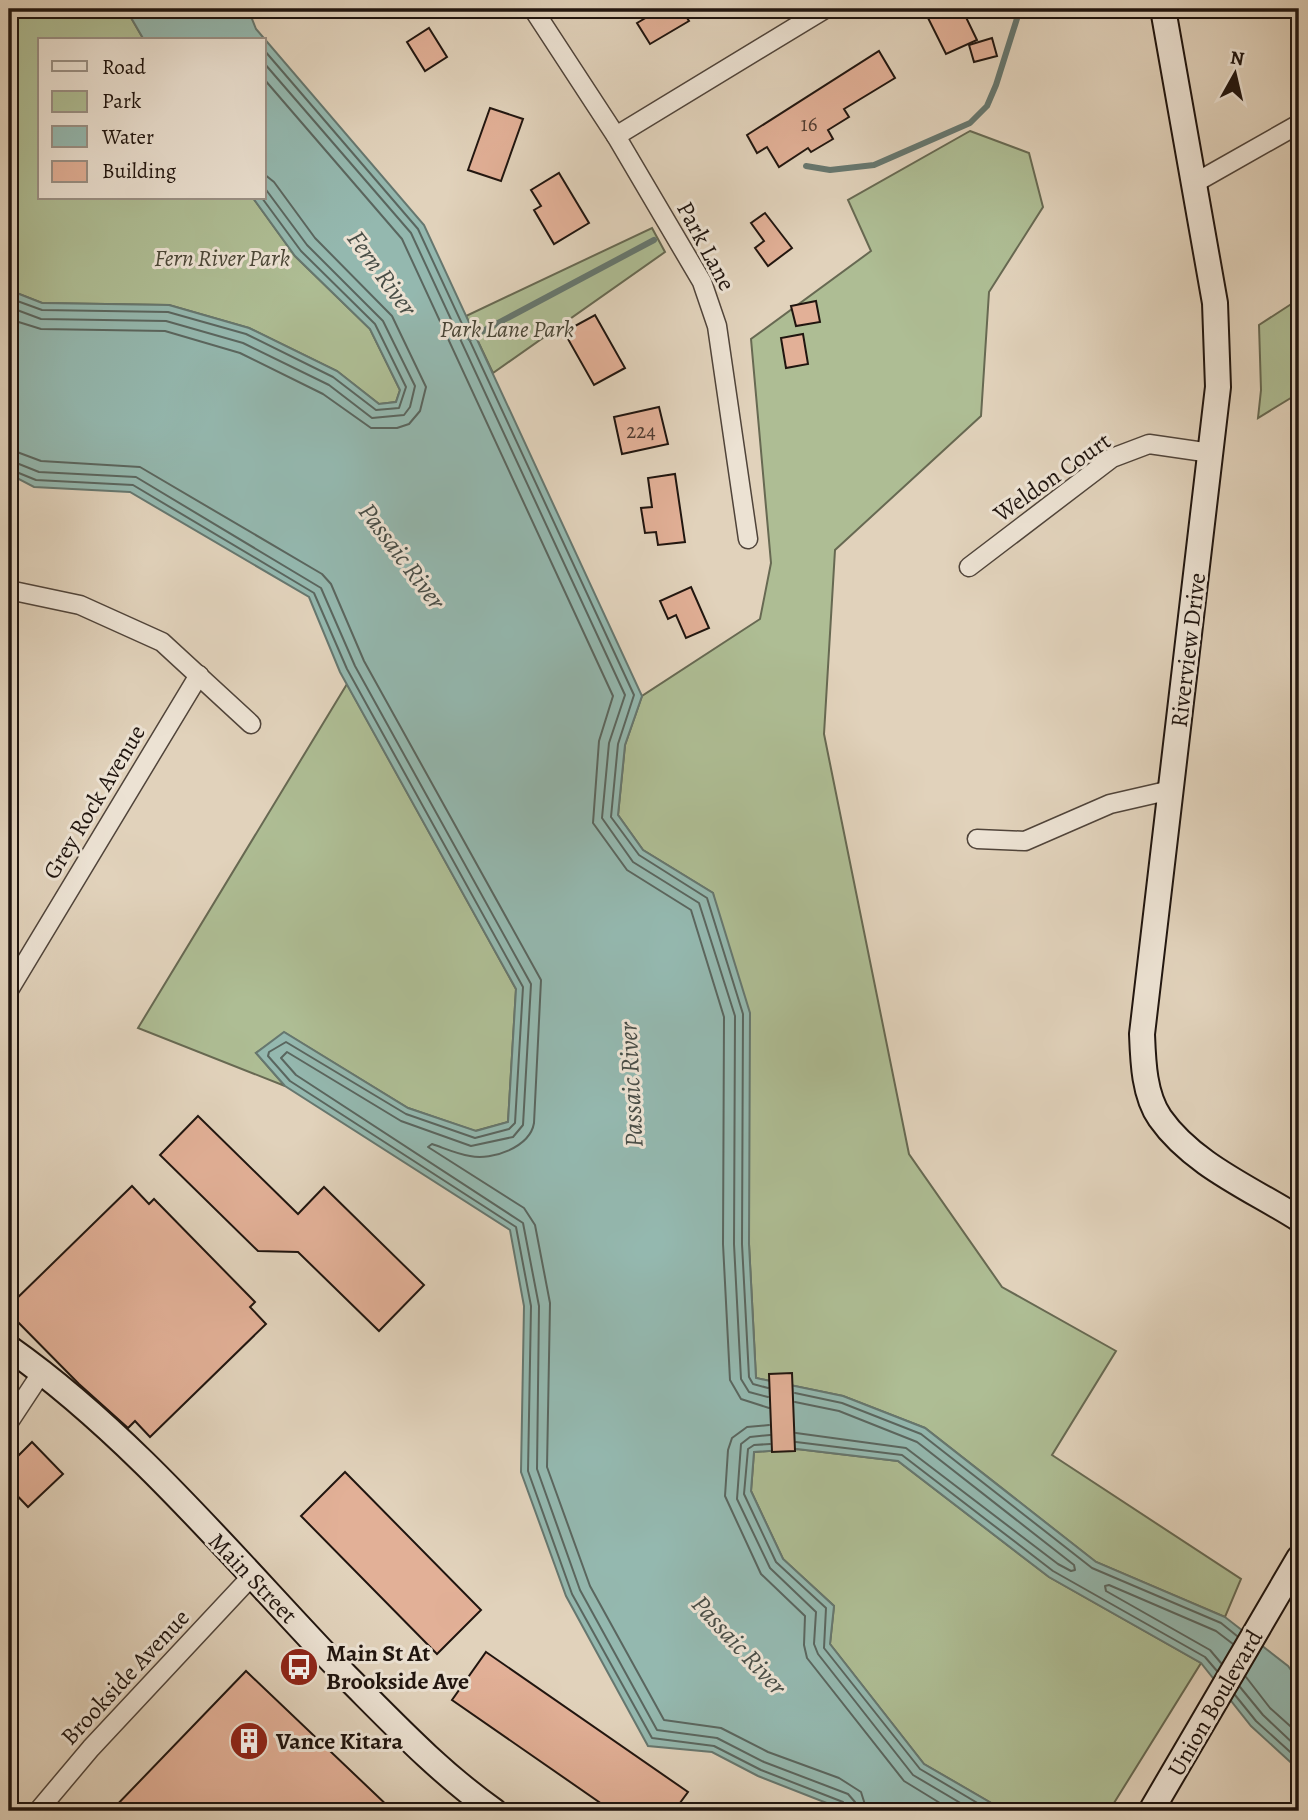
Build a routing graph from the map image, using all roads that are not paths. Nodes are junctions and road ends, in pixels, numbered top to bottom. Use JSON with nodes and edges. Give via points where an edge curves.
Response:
{"nodes":[{"id":1,"x":533,"y":9,"type":"edge"},
{"id":2,"x":825,"y":9,"type":"edge"},
{"id":3,"x":1163,"y":9,"type":"edge"},
{"id":4,"x":1299,"y":124,"type":"edge"},
{"id":5,"x":616,"y":136,"type":"junction"},
{"id":6,"x":1194,"y":184,"type":"junction"},
{"id":7,"x":1211,"y":453,"type":"junction"},
{"id":8,"x":748,"y":540,"type":"dead end"},
{"id":9,"x":970,"y":567,"type":"dead end"},
{"id":10,"x":9,"y":590,"type":"edge"},
{"id":11,"x":199,"y":676,"type":"junction"},
{"id":12,"x":251,"y":724,"type":"dead end"},
{"id":13,"x":1171,"y":790,"type":"junction"},
{"id":14,"x":977,"y":839,"type":"dead end"},
{"id":15,"x":9,"y":990,"type":"edge"},
{"id":16,"x":1299,"y":1219,"type":"edge"},
{"id":17,"x":9,"y":1348,"type":"edge"},
{"id":18,"x":42,"y":1372,"type":"junction"},
{"id":19,"x":9,"y":1422,"type":"edge"},
{"id":20,"x":1295,"y":1566,"type":"edge"},
{"id":21,"x":251,"y":1577,"type":"junction"},
{"id":22,"x":1153,"y":1807,"type":"edge"},
{"id":23,"x":38,"y":1811,"type":"edge"},
{"id":24,"x":494,"y":1811,"type":"edge"}],
"edges":[{"from":1,"to":5,"type":"street","name":"Park Lane"},
{"from":2,"to":5,"type":"street"},
{"from":3,"to":6,"type":"main road","name":"Riverview Drive"},
{"from":4,"to":6,"type":"street"},
{"from":5,"to":8,"type":"street","name":"Park Lane","via":[[702,282],[712,307]]},
{"from":6,"to":7,"type":"main road","name":"Riverview Drive","via":[[1215,303],[1218,387]]},
{"from":7,"to":9,"type":"street","name":"Weldon Court","via":[[1149,444],[1112,458]]},
{"from":7,"to":13,"type":"main road","name":"Riverview Drive"},
{"from":10,"to":11,"type":"street","via":[[45,595],[106,614],[162,642]]},
{"from":11,"to":12,"type":"street"},
{"from":11,"to":15,"type":"street","name":"Grey Rock Avenue"},
{"from":13,"to":14,"type":"street","via":[[1110,804],[1025,841]]},
{"from":13,"to":16,"type":"main road","name":"Riverview Drive","via":[[1142,1034],[1149,1093],[1159,1117],[1197,1157]]},
{"from":17,"to":18,"type":"main road","name":"Main Street"},
{"from":18,"to":19,"type":"street"},
{"from":18,"to":21,"type":"main road","name":"Main Street","via":[[143,1463]]},
{"from":20,"to":22,"type":"main road","name":"Union Boulevard"},
{"from":21,"to":23,"type":"street","name":"Brookside Avenue"},
{"from":21,"to":24,"type":"main road","name":"Main Street","via":[[425,1756]]}]}
